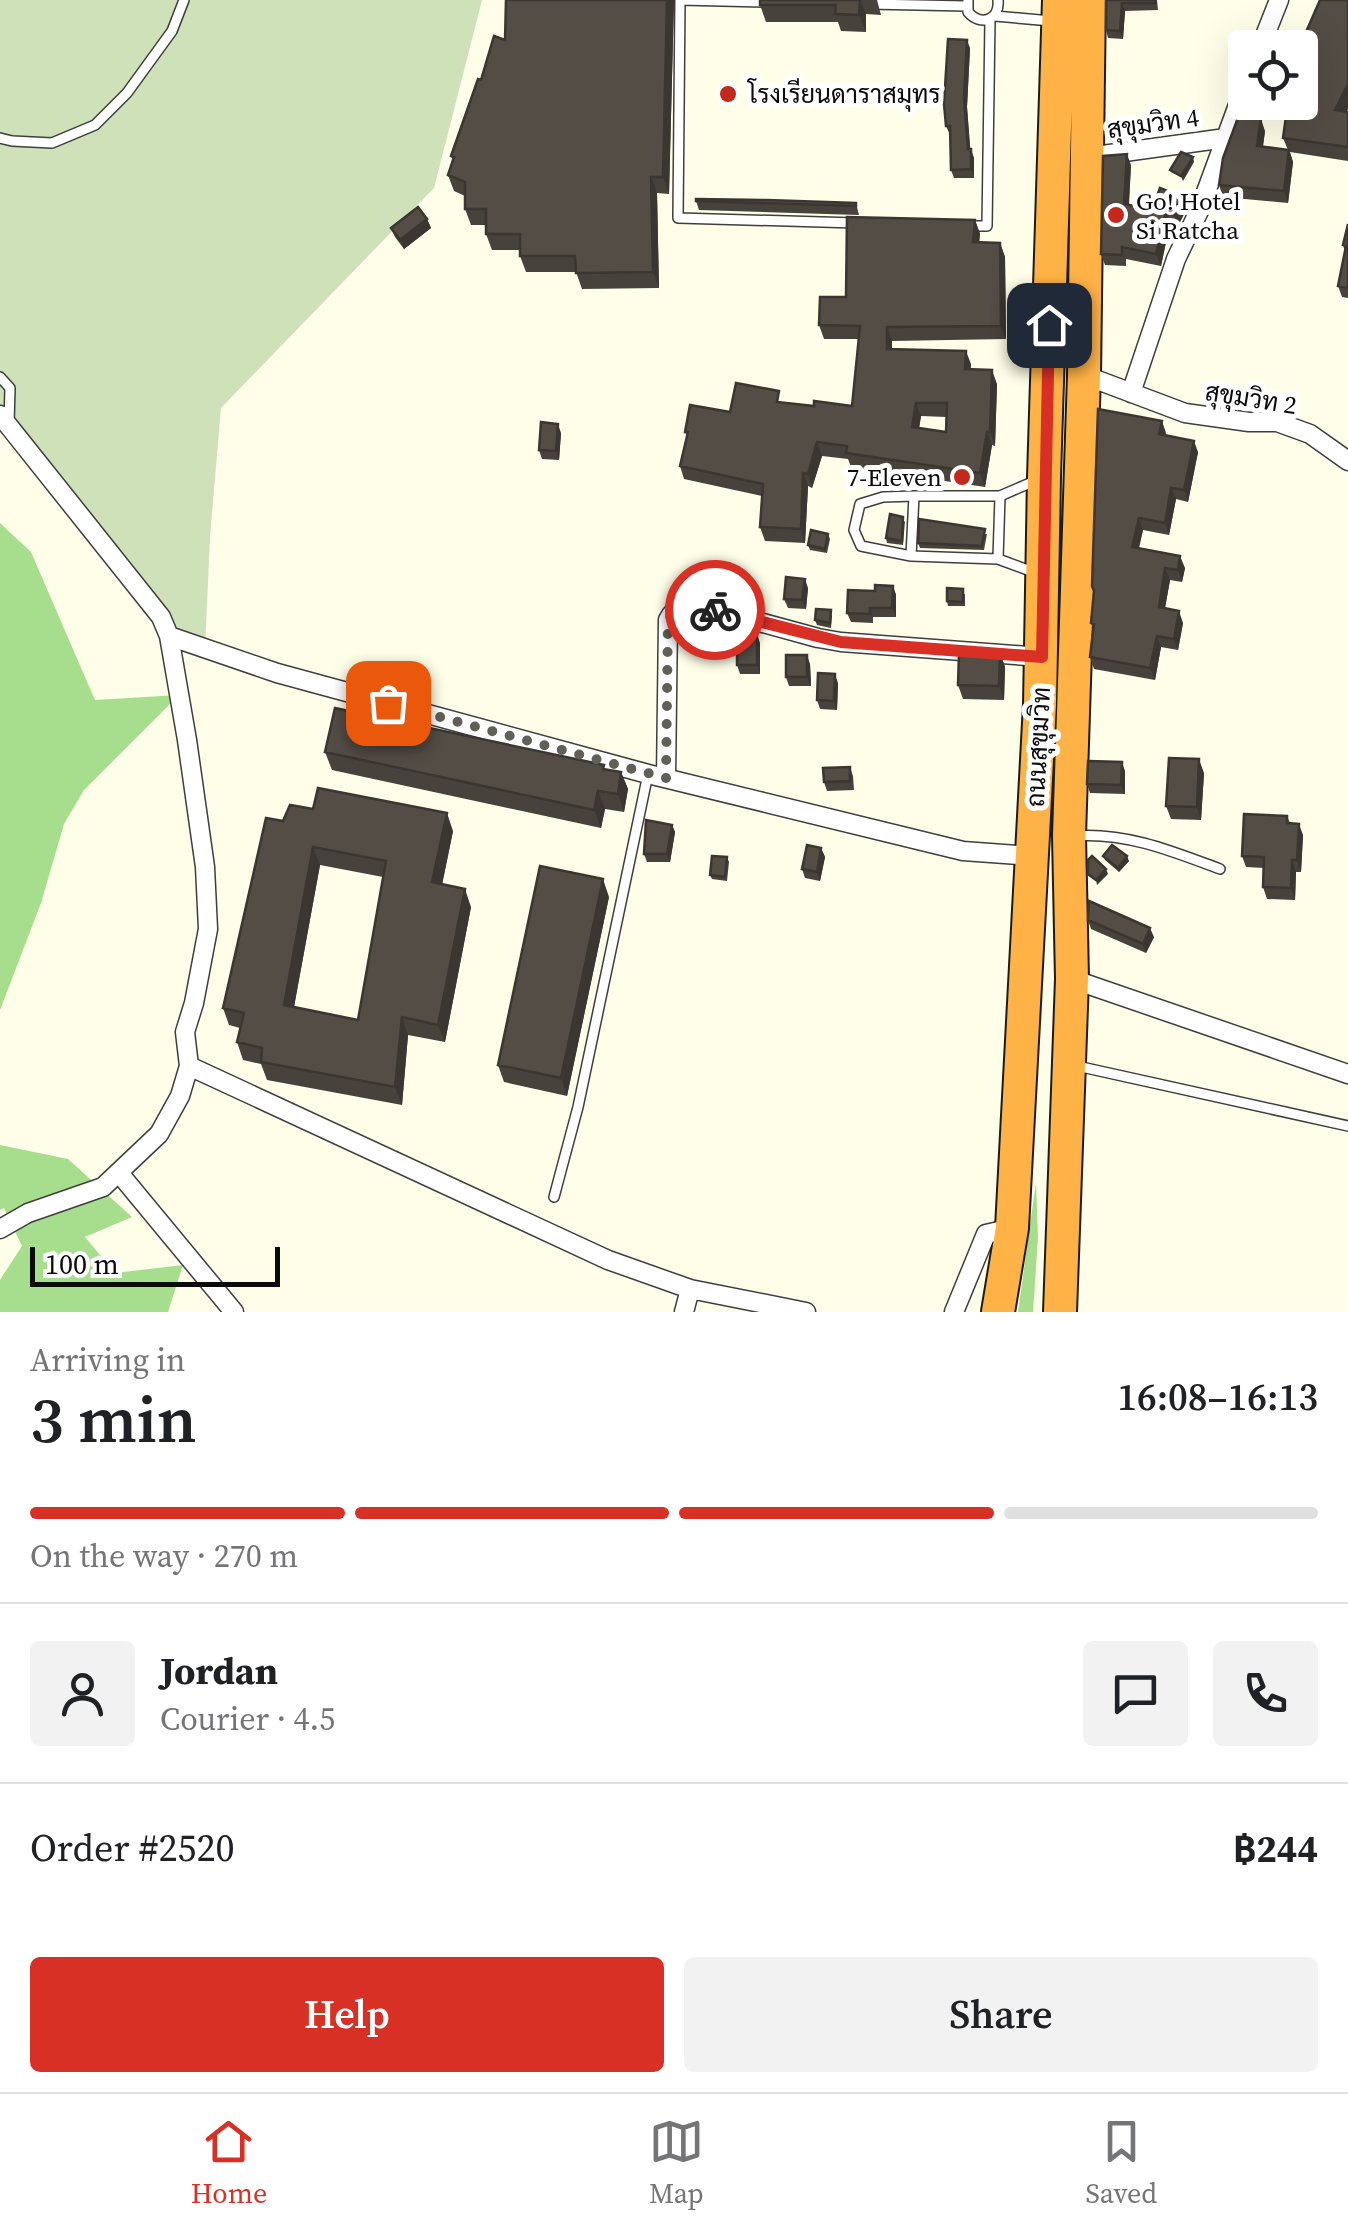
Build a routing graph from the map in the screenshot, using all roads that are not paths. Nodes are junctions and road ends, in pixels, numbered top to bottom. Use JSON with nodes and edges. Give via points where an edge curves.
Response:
{"nodes":[{"id":1,"x":184,"y":0,"type":"edge"},
{"id":2,"x":998,"y":0,"type":"edge"},
{"id":3,"x":1090,"y":0,"type":"edge"},
{"id":4,"x":1279,"y":0,"type":"edge"},
{"id":5,"x":776,"y":2,"type":"edge"},
{"id":6,"x":967,"y":3,"type":"edge"},
{"id":7,"x":852,"y":4,"type":"edge"},
{"id":8,"x":1056,"y":6,"type":"edge"},
{"id":9,"x":992,"y":18,"type":"junction"},
{"id":10,"x":1267,"y":30,"type":"edge"},
{"id":11,"x":1233,"y":120,"type":"edge"},
{"id":12,"x":0,"y":138,"type":"edge"},
{"id":13,"x":1226,"y":138,"type":"junction"},
{"id":14,"x":1088,"y":157,"type":"junction"},
{"id":15,"x":871,"y":224,"type":"edge"},
{"id":16,"x":948,"y":226,"type":"edge"},
{"id":17,"x":1084,"y":375,"type":"junction"},
{"id":18,"x":0,"y":377,"type":"edge"},
{"id":19,"x":1131,"y":393,"type":"junction"},
{"id":20,"x":4,"y":420,"type":"edge"},
{"id":21,"x":1348,"y":461,"type":"edge"},
{"id":22,"x":1044,"y":477,"type":"junction"},
{"id":23,"x":914,"y":496,"type":"junction"},
{"id":24,"x":1000,"y":496,"type":"junction"},
{"id":25,"x":911,"y":556,"type":"junction"},
{"id":26,"x":998,"y":559,"type":"junction"},
{"id":27,"x":1043,"y":575,"type":"junction"},
{"id":28,"x":169,"y":636,"type":"junction"},
{"id":29,"x":1042,"y":657,"type":"junction"},
{"id":30,"x":657,"y":776,"type":"junction"},
{"id":31,"x":1069,"y":836,"type":"junction"},
{"id":32,"x":1032,"y":856,"type":"junction"},
{"id":33,"x":1220,"y":869,"type":"dead end"},
{"id":34,"x":1072,"y":978,"type":"junction"},
{"id":35,"x":1070,"y":1064,"type":"junction"},
{"id":36,"x":189,"y":1066,"type":"junction"},
{"id":37,"x":1348,"y":1074,"type":"edge"},
{"id":38,"x":1348,"y":1126,"type":"edge"},
{"id":39,"x":119,"y":1172,"type":"junction"},
{"id":40,"x":554,"y":1197,"type":"dead end"},
{"id":41,"x":1012,"y":1228,"type":"junction"},
{"id":42,"x":0,"y":1229,"type":"edge"},
{"id":43,"x":690,"y":1289,"type":"junction"},
{"id":44,"x":234,"y":1312,"type":"edge"},
{"id":45,"x":684,"y":1312,"type":"edge"},
{"id":46,"x":806,"y":1312,"type":"edge"},
{"id":47,"x":954,"y":1312,"type":"edge"},
{"id":48,"x":998,"y":1312,"type":"edge"},
{"id":49,"x":1060,"y":1312,"type":"edge"}],
"edges":[{"from":1,"to":12,"type":"lane","via":[[172,31],[128,93],[95,125],[52,143]]},
{"from":2,"to":9,"type":"lane"},
{"from":3,"to":14,"type":"highway","name":"ถนนสุขุมวิท"},
{"from":4,"to":10,"type":"street"},
{"from":5,"to":15,"type":"lane","via":[[680,0],[678,218]]},
{"from":6,"to":7,"type":"lane"},
{"from":6,"to":9,"type":"lane","via":[[977,20]]},
{"from":8,"to":9,"type":"lane"},
{"from":8,"to":22,"type":"highway","name":"ถนนสุขุมวิท"},
{"from":9,"to":16,"type":"lane","via":[[987,226]]},
{"from":11,"to":13,"type":"street"},
{"from":13,"to":14,"type":"street","name":"สุขุมวิท 4"},
{"from":13,"to":19,"type":"street"},
{"from":14,"to":17,"type":"highway","name":"ถนนสุขุมวิท"},
{"from":17,"to":19,"type":"street","name":"สุขุมวิท 2"},
{"from":17,"to":31,"type":"highway","name":"ถนนสุขุมวิท"},
{"from":18,"to":20,"type":"lane","via":[[10,388]]},
{"from":19,"to":21,"type":"street","name":"สุขุมวิท 2","via":[[1186,413],[1277,422],[1310,434]]},
{"from":20,"to":28,"type":"street","via":[[161,617]]},
{"from":22,"to":24,"type":"lane"},
{"from":22,"to":27,"type":"highway","name":"ถนนสุขุมวิท"},
{"from":23,"to":24,"type":"lane"},
{"from":23,"to":25,"type":"lane"},
{"from":23,"to":25,"type":"lane","via":[[860,504],[854,530],[862,546]]},
{"from":24,"to":26,"type":"lane"},
{"from":25,"to":26,"type":"lane"},
{"from":26,"to":27,"type":"lane"},
{"from":27,"to":29,"type":"highway","name":"ถนนสุขุมวิท"},
{"from":28,"to":30,"type":"street","via":[[276,672]]},
{"from":28,"to":36,"type":"street","via":[[205,867],[208,928],[185,1032]]},
{"from":29,"to":30,"type":"street","via":[[841,642],[697,605],[677,607],[668,620]]},
{"from":29,"to":32,"type":"highway","name":"ถนนสุขุมวิท"},
{"from":30,"to":32,"type":"street","via":[[963,851]]},
{"from":30,"to":40,"type":"lane"},
{"from":31,"to":33,"type":"lane","via":[[1150,843]]},
{"from":31,"to":34,"type":"highway","name":"ถนนสุขุมวิท"},
{"from":32,"to":41,"type":"highway","name":"ถนนสุขุมวิท"},
{"from":34,"to":35,"type":"highway","name":"ถนนสุขุมวิท"},
{"from":34,"to":37,"type":"street"},
{"from":35,"to":38,"type":"lane"},
{"from":35,"to":49,"type":"highway","name":"ถนนสุขุมวิท"},
{"from":36,"to":39,"type":"street","via":[[159,1134]]},
{"from":36,"to":43,"type":"street","via":[[608,1260]]},
{"from":39,"to":42,"type":"street","via":[[103,1187]]},
{"from":39,"to":44,"type":"street"},
{"from":41,"to":47,"type":"street","via":[[986,1234]]},
{"from":41,"to":48,"type":"highway","name":"ถนนสุขุมวิท"},
{"from":43,"to":45,"type":"street"},
{"from":43,"to":46,"type":"street"}]}
